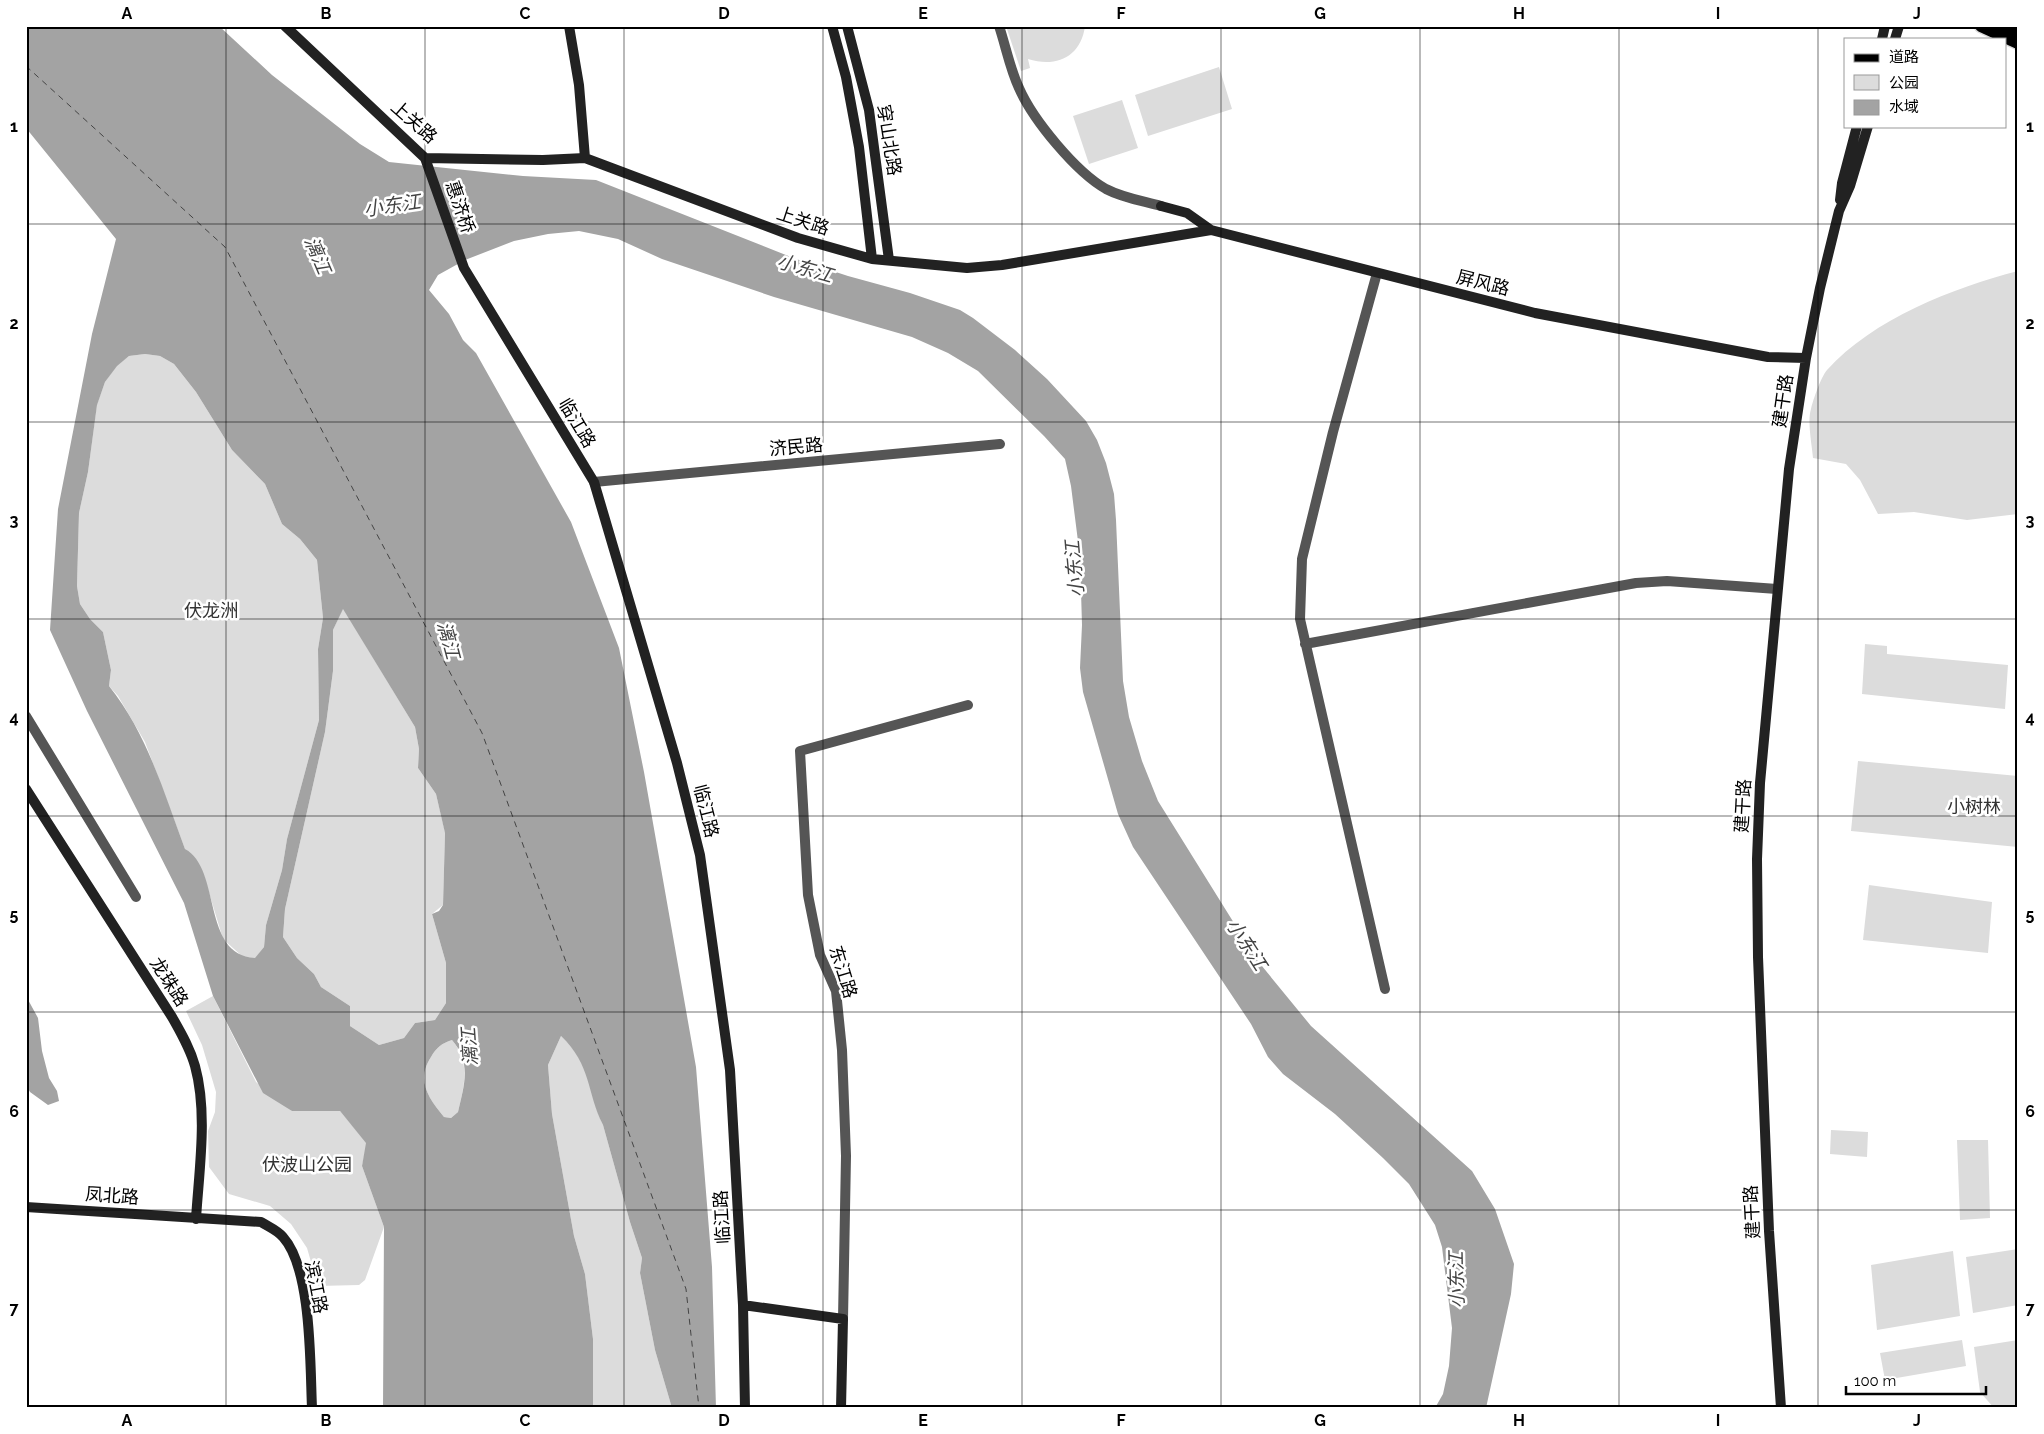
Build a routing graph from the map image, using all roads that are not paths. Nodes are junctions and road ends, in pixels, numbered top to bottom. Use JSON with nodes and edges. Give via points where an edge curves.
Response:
{"nodes":[{"id":1,"x":285,"y":26,"type":"edge"},
{"id":2,"x":569,"y":26,"type":"edge"},
{"id":3,"x":832,"y":26,"type":"edge"},
{"id":4,"x":847,"y":26,"type":"edge"},
{"id":5,"x":999,"y":26,"type":"edge"},
{"id":6,"x":1899,"y":26,"type":"edge"},
{"id":7,"x":1981,"y":26,"type":"edge"},
{"id":8,"x":2007,"y":26,"type":"edge"},
{"id":9,"x":2018,"y":31,"type":"edge"},
{"id":10,"x":1895,"y":38,"type":"edge"},
{"id":11,"x":2018,"y":43,"type":"edge"},
{"id":12,"x":1857,"y":128,"type":"edge"},
{"id":13,"x":1867,"y":128,"type":"edge"},
{"id":14,"x":425,"y":158,"type":"junction"},
{"id":15,"x":585,"y":158,"type":"junction"},
{"id":16,"x":1839,"y":211,"type":"junction"},
{"id":17,"x":1211,"y":230,"type":"junction"},
{"id":18,"x":872,"y":259,"type":"junction"},
{"id":19,"x":889,"y":260,"type":"junction"},
{"id":20,"x":464,"y":268,"type":"joint"},
{"id":21,"x":1377,"y":272,"type":"junction"},
{"id":22,"x":1806,"y":358,"type":"junction"},
{"id":23,"x":1000,"y":444,"type":"dead end"},
{"id":24,"x":594,"y":482,"type":"junction"},
{"id":25,"x":1777,"y":589,"type":"junction"},
{"id":26,"x":1305,"y":644,"type":"junction"},
{"id":27,"x":968,"y":705,"type":"dead end"},
{"id":28,"x":26,"y":716,"type":"edge"},
{"id":29,"x":26,"y":789,"type":"edge"},
{"id":30,"x":136,"y":897,"type":"dead end"},
{"id":31,"x":1386,"y":989,"type":"dead end"},
{"id":32,"x":26,"y":1207,"type":"edge"},
{"id":33,"x":196,"y":1219,"type":"junction"},
{"id":34,"x":744,"y":1305,"type":"junction"},
{"id":35,"x":843,"y":1319,"type":"junction"},
{"id":36,"x":312,"y":1408,"type":"edge"},
{"id":37,"x":745,"y":1408,"type":"edge"},
{"id":38,"x":841,"y":1408,"type":"edge"},
{"id":39,"x":1782,"y":1408,"type":"edge"}],
"edges":[{"from":1,"to":14,"type":"street","name":"上关路"},
{"from":2,"to":15,"type":"street","via":[[579,85]]},
{"from":3,"to":18,"type":"street","name":"穿山北路","via":[[860,147]]},
{"from":4,"to":19,"type":"street","name":"穿山北路","via":[[869,110]]},
{"from":5,"to":17,"type":"street","name":"屏风路","via":[[1019,89],[1031,110],[1084,172],[1106,188],[1132,199],[1187,212]]},
{"from":6,"to":10,"type":"street"},
{"from":7,"to":11,"type":"main road"},
{"from":8,"to":9,"type":"main road"},
{"from":12,"to":16,"type":"street","name":"建干路","via":[[1842,183]]},
{"from":13,"to":16,"type":"street","name":"建干路"},
{"from":14,"to":15,"type":"street","name":"上关路"},
{"from":14,"to":20,"type":"street","name":"惠济桥"},
{"from":15,"to":18,"type":"street","name":"上关路","via":[[798,238]]},
{"from":16,"to":22,"type":"street","name":"建干路"},
{"from":17,"to":19,"type":"street","name":"上关路","via":[[1002,265],[967,268]]},
{"from":17,"to":21,"type":"street","name":"屏风路"},
{"from":18,"to":19,"type":"street","name":"上关路"},
{"from":20,"to":24,"type":"street","name":"临江路"},
{"from":21,"to":22,"type":"street","name":"屏风路","via":[[1535,313],[1768,357]]},
{"from":21,"to":26,"type":"street","via":[[1302,559],[1300,619]]},
{"from":22,"to":25,"type":"street","name":"建干路","via":[[1789,469]]},
{"from":23,"to":24,"type":"street","name":"济民路"},
{"from":24,"to":34,"type":"street","name":"临江路","via":[[677,762],[700,855],[730,1070]]},
{"from":25,"to":26,"type":"street","via":[[1667,581],[1636,583]]},
{"from":25,"to":39,"type":"street","name":"建干路","via":[[1760,783],[1756,898],[1769,1230]]},
{"from":26,"to":31,"type":"street"},
{"from":27,"to":35,"type":"street","name":"东江路","via":[[800,751],[808,896],[820,955],[836,992],[842,1050],[846,1156]]},
{"from":28,"to":30,"type":"street"},
{"from":29,"to":33,"type":"street","name":"龙珠路","via":[[185,1040],[195,1065],[202,1118]]},
{"from":32,"to":33,"type":"street","name":"凤北路"},
{"from":33,"to":36,"type":"street","name":"滨江路","via":[[261,1222],[275,1229],[289,1246],[298,1268],[306,1308]]},
{"from":34,"to":35,"type":"street"},
{"from":34,"to":37,"type":"street","name":"临江路"},
{"from":35,"to":38,"type":"street","name":"东江路"}]}
